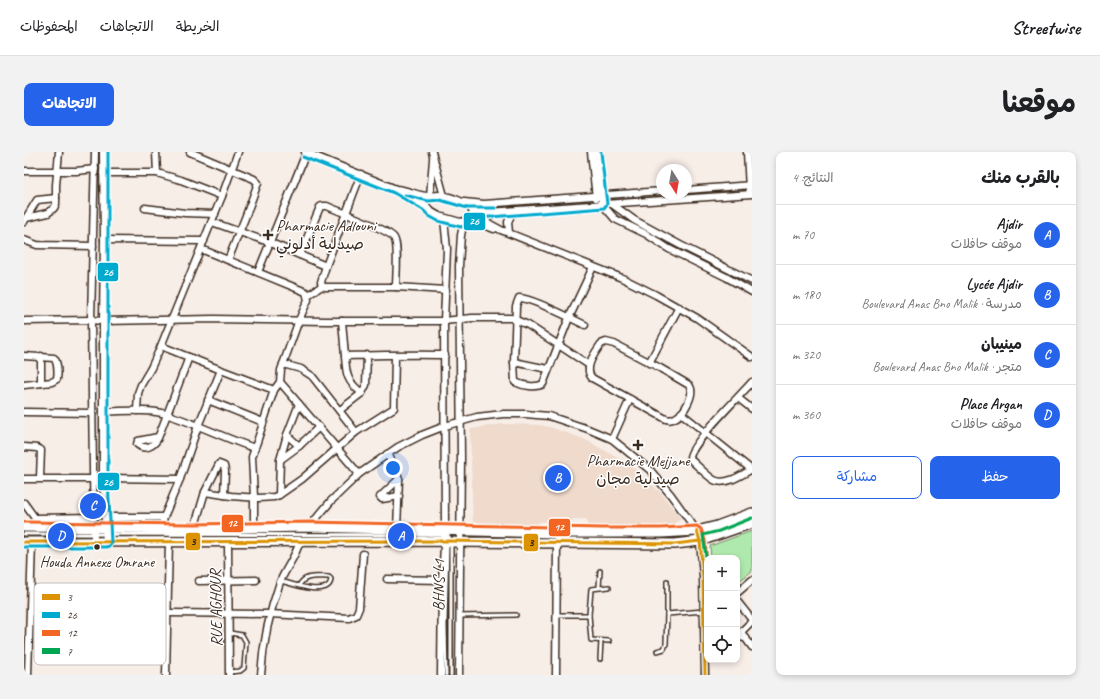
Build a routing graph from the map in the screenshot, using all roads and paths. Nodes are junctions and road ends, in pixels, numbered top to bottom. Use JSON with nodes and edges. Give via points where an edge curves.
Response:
{"nodes":[{"id":1,"x":59,"y":152,"type":"edge"},
{"id":2,"x":95,"y":152,"type":"edge"},
{"id":3,"x":103,"y":152,"type":"edge"},
{"id":4,"x":156,"y":152,"type":"edge"},
{"id":5,"x":190,"y":152,"type":"edge"},
{"id":6,"x":238,"y":152,"type":"edge"},
{"id":7,"x":306,"y":152,"type":"edge"},
{"id":8,"x":591,"y":152,"type":"edge"},
{"id":9,"x":596,"y":152,"type":"edge"},
{"id":10,"x":747,"y":152,"type":"edge"},
{"id":11,"x":433,"y":155,"type":"edge"},
{"id":12,"x":95,"y":169,"type":"junction"},
{"id":13,"x":231,"y":169,"type":"junction"},
{"id":14,"x":57,"y":170,"type":"junction"},
{"id":15,"x":24,"y":171,"type":"edge"},
{"id":16,"x":103,"y":173,"type":"junction"},
{"id":17,"x":157,"y":173,"type":"junction"},
{"id":18,"x":361,"y":174,"type":"junction"},
{"id":19,"x":750,"y":186,"type":"edge"},
{"id":20,"x":396,"y":189,"type":"junction"},
{"id":21,"x":692,"y":190,"type":"edge"},
{"id":22,"x":656,"y":191,"type":"edge"},
{"id":23,"x":751,"y":194,"type":"edge"},
{"id":24,"x":222,"y":196,"type":"junction"},
{"id":25,"x":430,"y":196,"type":"junction"},
{"id":26,"x":444,"y":196,"type":"junction"},
{"id":27,"x":598,"y":196,"type":"junction"},
{"id":28,"x":56,"y":198,"type":"junction"},
{"id":29,"x":459,"y":201,"type":"junction"},
{"id":30,"x":599,"y":204,"type":"junction"},
{"id":31,"x":612,"y":204,"type":"junction"},
{"id":32,"x":426,"y":206,"type":"junction"},
{"id":33,"x":145,"y":208,"type":"dead end"},
{"id":34,"x":513,"y":211,"type":"junction"},
{"id":35,"x":215,"y":214,"type":"junction"},
{"id":36,"x":346,"y":214,"type":"junction"},
{"id":37,"x":470,"y":218,"type":"junction"},
{"id":38,"x":444,"y":219,"type":"junction"},
{"id":39,"x":25,"y":220,"type":"edge"},
{"id":40,"x":212,"y":222,"type":"junction"},
{"id":41,"x":239,"y":232,"type":"junction"},
{"id":42,"x":509,"y":233,"type":"junction"},
{"id":43,"x":24,"y":240,"type":"edge"},
{"id":44,"x":104,"y":240,"type":"junction"},
{"id":45,"x":204,"y":241,"type":"junction"},
{"id":46,"x":271,"y":243,"type":"junction"},
{"id":47,"x":93,"y":246,"type":"junction"},
{"id":48,"x":201,"y":249,"type":"junction"},
{"id":49,"x":300,"y":255,"type":"junction"},
{"id":50,"x":228,"y":260,"type":"junction"},
{"id":51,"x":326,"y":266,"type":"junction"},
{"id":52,"x":593,"y":266,"type":"junction"},
{"id":53,"x":258,"y":272,"type":"junction"},
{"id":54,"x":752,"y":281,"type":"edge"},
{"id":55,"x":322,"y":286,"type":"junction"},
{"id":56,"x":396,"y":287,"type":"junction"},
{"id":57,"x":446,"y":290,"type":"junction"},
{"id":58,"x":752,"y":292,"type":"edge"},
{"id":59,"x":308,"y":295,"type":"junction"},
{"id":60,"x":679,"y":307,"type":"junction"},
{"id":61,"x":569,"y":318,"type":"junction"},
{"id":62,"x":459,"y":319,"type":"junction"},
{"id":63,"x":91,"y":320,"type":"junction"},
{"id":64,"x":171,"y":320,"type":"junction"},
{"id":65,"x":299,"y":320,"type":"junction"},
{"id":66,"x":516,"y":320,"type":"junction"},
{"id":67,"x":24,"y":321,"type":"edge"},
{"id":68,"x":103,"y":321,"type":"junction"},
{"id":69,"x":342,"y":321,"type":"junction"},
{"id":70,"x":444,"y":321,"type":"junction"},
{"id":71,"x":585,"y":325,"type":"dead end"},
{"id":72,"x":558,"y":345,"type":"junction"},
{"id":73,"x":161,"y":346,"type":"junction"},
{"id":74,"x":367,"y":355,"type":"junction"},
{"id":75,"x":445,"y":355,"type":"junction"},
{"id":76,"x":24,"y":356,"type":"edge"},
{"id":77,"x":41,"y":356,"type":"junction"},
{"id":78,"x":345,"y":356,"type":"junction"},
{"id":79,"x":396,"y":356,"type":"junction"},
{"id":80,"x":189,"y":357,"type":"junction"},
{"id":81,"x":752,"y":357,"type":"edge"},
{"id":82,"x":514,"y":362,"type":"junction"},
{"id":83,"x":649,"y":363,"type":"junction"},
{"id":84,"x":283,"y":364,"type":"junction"},
{"id":85,"x":589,"y":365,"type":"junction"},
{"id":86,"x":548,"y":369,"type":"junction"},
{"id":87,"x":221,"y":370,"type":"junction"},
{"id":88,"x":280,"y":382,"type":"junction"},
{"id":89,"x":752,"y":382,"type":"edge"},
{"id":90,"x":41,"y":383,"type":"junction"},
{"id":91,"x":24,"y":385,"type":"edge"},
{"id":92,"x":274,"y":390,"type":"junction"},
{"id":93,"x":362,"y":393,"type":"junction"},
{"id":94,"x":738,"y":398,"type":"junction"},
{"id":95,"x":630,"y":399,"type":"junction"},
{"id":96,"x":208,"y":400,"type":"junction"},
{"id":97,"x":299,"y":404,"type":"junction"},
{"id":98,"x":752,"y":409,"type":"edge"},
{"id":99,"x":340,"y":410,"type":"junction"},
{"id":100,"x":24,"y":412,"type":"edge"},
{"id":101,"x":103,"y":412,"type":"junction"},
{"id":102,"x":137,"y":412,"type":"junction"},
{"id":103,"x":92,"y":413,"type":"junction"},
{"id":104,"x":681,"y":413,"type":"junction"},
{"id":105,"x":167,"y":415,"type":"junction"},
{"id":106,"x":460,"y":421,"type":"junction"},
{"id":107,"x":263,"y":422,"type":"junction"},
{"id":108,"x":198,"y":426,"type":"junction"},
{"id":109,"x":445,"y":426,"type":"junction"},
{"id":110,"x":319,"y":427,"type":"junction"},
{"id":111,"x":356,"y":432,"type":"junction"},
{"id":112,"x":706,"y":433,"type":"junction"},
{"id":113,"x":287,"y":435,"type":"junction"},
{"id":114,"x":158,"y":437,"type":"dead end"},
{"id":115,"x":612,"y":439,"type":"junction"},
{"id":116,"x":299,"y":446,"type":"junction"},
{"id":117,"x":24,"y":447,"type":"edge"},
{"id":118,"x":255,"y":448,"type":"junction"},
{"id":119,"x":337,"y":449,"type":"junction"},
{"id":120,"x":387,"y":454,"type":"junction"},
{"id":121,"x":280,"y":460,"type":"junction"},
{"id":122,"x":752,"y":470,"type":"edge"},
{"id":123,"x":359,"y":474,"type":"junction"},
{"id":124,"x":40,"y":478,"type":"junction"},
{"id":125,"x":103,"y":478,"type":"junction"},
{"id":126,"x":24,"y":479,"type":"edge"},
{"id":127,"x":180,"y":479,"type":"junction"},
{"id":128,"x":399,"y":479,"type":"junction"},
{"id":129,"x":92,"y":480,"type":"junction"},
{"id":130,"x":206,"y":492,"type":"junction"},
{"id":131,"x":224,"y":495,"type":"junction"},
{"id":132,"x":279,"y":495,"type":"junction"},
{"id":133,"x":399,"y":496,"type":"junction"},
{"id":134,"x":254,"y":497,"type":"junction"},
{"id":135,"x":24,"y":503,"type":"edge"},
{"id":136,"x":752,"y":513,"type":"edge"},
{"id":137,"x":93,"y":517,"type":"junction"},
{"id":138,"x":104,"y":517,"type":"junction"},
{"id":139,"x":164,"y":517,"type":"junction"},
{"id":140,"x":37,"y":522,"type":"junction"},
{"id":141,"x":752,"y":523,"type":"edge"},
{"id":142,"x":24,"y":527,"type":"edge"},
{"id":143,"x":254,"y":527,"type":"junction"},
{"id":144,"x":310,"y":527,"type":"junction"},
{"id":145,"x":161,"y":528,"type":"junction"},
{"id":146,"x":194,"y":529,"type":"junction"},
{"id":147,"x":397,"y":529,"type":"junction"},
{"id":148,"x":459,"y":530,"type":"junction"},
{"id":149,"x":697,"y":531,"type":"junction"},
{"id":150,"x":558,"y":533,"type":"junction"},
{"id":151,"x":24,"y":535,"type":"edge"},
{"id":152,"x":94,"y":535,"type":"junction"},
{"id":153,"x":105,"y":535,"type":"junction"},
{"id":154,"x":448,"y":538,"type":"junction"},
{"id":155,"x":228,"y":541,"type":"junction"},
{"id":156,"x":300,"y":541,"type":"junction"},
{"id":157,"x":700,"y":541,"type":"junction"},
{"id":158,"x":28,"y":542,"type":"edge"},
{"id":159,"x":169,"y":542,"type":"junction"},
{"id":160,"x":557,"y":543,"type":"junction"},
{"id":161,"x":363,"y":554,"type":"dead end"},
{"id":162,"x":600,"y":571,"type":"dead end"},
{"id":163,"x":387,"y":579,"type":"dead end"},
{"id":164,"x":228,"y":580,"type":"junction"},
{"id":165,"x":256,"y":580,"type":"dead end"},
{"id":166,"x":281,"y":580,"type":"junction"},
{"id":167,"x":442,"y":580,"type":"junction"},
{"id":168,"x":752,"y":580,"type":"edge"},
{"id":169,"x":199,"y":581,"type":"dead end"},
{"id":170,"x":666,"y":581,"type":"dead end"},
{"id":171,"x":299,"y":586,"type":"junction"},
{"id":172,"x":599,"y":587,"type":"junction"},
{"id":173,"x":609,"y":587,"type":"dead end"},
{"id":174,"x":704,"y":591,"type":"edge"},
{"id":175,"x":739,"y":591,"type":"edge"},
{"id":176,"x":740,"y":605,"type":"edge"},
{"id":177,"x":704,"y":611,"type":"edge"},
{"id":178,"x":168,"y":613,"type":"junction"},
{"id":179,"x":228,"y":613,"type":"junction"},
{"id":180,"x":269,"y":614,"type":"junction"},
{"id":181,"x":667,"y":614,"type":"junction"},
{"id":182,"x":516,"y":615,"type":"dead end"},
{"id":183,"x":556,"y":615,"type":"junction"},
{"id":184,"x":27,"y":616,"type":"edge"},
{"id":185,"x":459,"y":616,"type":"junction"},
{"id":186,"x":589,"y":616,"type":"junction"},
{"id":187,"x":752,"y":620,"type":"edge"},
{"id":188,"x":230,"y":633,"type":"junction"},
{"id":189,"x":740,"y":637,"type":"edge"},
{"id":190,"x":746,"y":638,"type":"junction"},
{"id":191,"x":601,"y":641,"type":"junction"},
{"id":192,"x":609,"y":642,"type":"dead end"},
{"id":193,"x":752,"y":647,"type":"edge"},
{"id":194,"x":657,"y":651,"type":"dead end"},
{"id":195,"x":600,"y":659,"type":"dead end"},
{"id":196,"x":705,"y":663,"type":"edge"},
{"id":197,"x":229,"y":673,"type":"edge"},
{"id":198,"x":28,"y":675,"type":"edge"},
{"id":199,"x":166,"y":675,"type":"edge"},
{"id":200,"x":260,"y":675,"type":"edge"},
{"id":201,"x":441,"y":675,"type":"edge"},
{"id":202,"x":446,"y":675,"type":"edge"},
{"id":203,"x":451,"y":675,"type":"edge"},
{"id":204,"x":459,"y":675,"type":"edge"},
{"id":205,"x":556,"y":675,"type":"edge"},
{"id":206,"x":705,"y":675,"type":"edge"}],
"edges":[{"from":1,"to":14,"type":"street"},
{"from":2,"to":12,"type":"street"},
{"from":3,"to":16,"type":"street"},
{"from":4,"to":17,"type":"street"},
{"from":5,"to":13,"type":"street"},
{"from":6,"to":13,"type":"street"},
{"from":7,"to":18,"type":"street"},
{"from":7,"to":46,"type":"street"},
{"from":8,"to":27,"type":"street"},
{"from":9,"to":27,"type":"street"},
{"from":10,"to":19,"type":"street"},
{"from":11,"to":25,"type":"street"},
{"from":11,"to":26,"type":"street"},
{"from":12,"to":14,"type":"street"},
{"from":12,"to":47,"type":"street"},
{"from":13,"to":24,"type":"street"},
{"from":13,"to":41,"type":"street","via":[[258,183]]},
{"from":14,"to":15,"type":"street"},
{"from":14,"to":28,"type":"street"},
{"from":16,"to":17,"type":"street"},
{"from":16,"to":44,"type":"street"},
{"from":17,"to":24,"type":"street"},
{"from":18,"to":20,"type":"street"},
{"from":18,"to":36,"type":"street"},
{"from":19,"to":21,"type":"street"},
{"from":19,"to":23,"type":"street"},
{"from":20,"to":25,"type":"street"},
{"from":20,"to":32,"type":"street"},
{"from":22,"to":27,"type":"street"},
{"from":23,"to":31,"type":"street"},
{"from":24,"to":35,"type":"street"},
{"from":25,"to":26,"type":"street"},
{"from":25,"to":32,"type":"street"},
{"from":26,"to":29,"type":"street"},
{"from":27,"to":29,"type":"street","via":[[484,204]]},
{"from":27,"to":30,"type":"street"},
{"from":28,"to":39,"type":"street","via":[[37,200]]},
{"from":28,"to":39,"type":"street","via":[[56,204],[51,212]]},
{"from":29,"to":37,"type":"street","via":[[471,208]]},
{"from":30,"to":31,"type":"street"},
{"from":30,"to":34,"type":"street"},
{"from":30,"to":58,"type":"street","via":[[615,219]]},
{"from":31,"to":54,"type":"street","via":[[634,220]]},
{"from":32,"to":38,"type":"street","via":[[435,215]]},
{"from":33,"to":35,"type":"street"},
{"from":34,"to":37,"type":"street"},
{"from":34,"to":42,"type":"street","via":[[508,222]]},
{"from":35,"to":40,"type":"street"},
{"from":36,"to":49,"type":"street","via":[[322,206]]},
{"from":36,"to":51,"type":"street"},
{"from":36,"to":56,"type":"street","via":[[394,238]]},
{"from":37,"to":38,"type":"street","via":[[460,222]]},
{"from":37,"to":42,"type":"street"},
{"from":37,"to":62,"type":"street","via":[[461,236]]},
{"from":38,"to":57,"type":"street"},
{"from":40,"to":41,"type":"street"},
{"from":40,"to":45,"type":"street"},
{"from":41,"to":46,"type":"street"},
{"from":41,"to":50,"type":"street"},
{"from":42,"to":52,"type":"street"},
{"from":43,"to":47,"type":"street","via":[[37,245]]},
{"from":44,"to":45,"type":"street"},
{"from":44,"to":68,"type":"street"},
{"from":45,"to":48,"type":"street"},
{"from":46,"to":49,"type":"street"},
{"from":46,"to":53,"type":"street"},
{"from":47,"to":63,"type":"street"},
{"from":48,"to":50,"type":"street"},
{"from":48,"to":64,"type":"street"},
{"from":49,"to":51,"type":"street"},
{"from":50,"to":53,"type":"street"},
{"from":51,"to":55,"type":"street"},
{"from":52,"to":60,"type":"street"},
{"from":52,"to":61,"type":"street"},
{"from":53,"to":59,"type":"street"},
{"from":55,"to":56,"type":"street"},
{"from":55,"to":59,"type":"street"},
{"from":56,"to":57,"type":"street"},
{"from":57,"to":70,"type":"street"},
{"from":59,"to":65,"type":"street","via":[[307,304]]},
{"from":60,"to":81,"type":"street"},
{"from":60,"to":83,"type":"street"},
{"from":61,"to":66,"type":"street","via":[[521,297],[517,303]]},
{"from":61,"to":71,"type":"street"},
{"from":61,"to":72,"type":"street"},
{"from":62,"to":66,"type":"street","via":[[499,317]]},
{"from":62,"to":70,"type":"street"},
{"from":62,"to":106,"type":"street"},
{"from":63,"to":67,"type":"street"},
{"from":63,"to":68,"type":"street"},
{"from":63,"to":103,"type":"street"},
{"from":64,"to":65,"type":"street"},
{"from":64,"to":68,"type":"street"},
{"from":64,"to":73,"type":"street"},
{"from":65,"to":69,"type":"street"},
{"from":65,"to":84,"type":"street"},
{"from":66,"to":72,"type":"street"},
{"from":66,"to":82,"type":"street"},
{"from":68,"to":101,"type":"street"},
{"from":69,"to":70,"type":"street"},
{"from":69,"to":78,"type":"street"},
{"from":70,"to":75,"type":"street"},
{"from":72,"to":85,"type":"street"},
{"from":72,"to":86,"type":"street"},
{"from":73,"to":80,"type":"street"},
{"from":73,"to":102,"type":"street","via":[[138,393]]},
{"from":74,"to":78,"type":"street"},
{"from":74,"to":79,"type":"street"},
{"from":74,"to":93,"type":"street","via":[[366,388]]},
{"from":75,"to":79,"type":"street"},
{"from":75,"to":109,"type":"street"},
{"from":76,"to":77,"type":"street"},
{"from":77,"to":90,"type":"street"},
{"from":77,"to":90,"type":"street","via":[[56,359],[57,377],[55,381]]},
{"from":78,"to":93,"type":"street","via":[[347,377]]},
{"from":79,"to":111,"type":"street","via":[[394,408]]},
{"from":80,"to":87,"type":"street"},
{"from":80,"to":105,"type":"street"},
{"from":82,"to":86,"type":"street"},
{"from":82,"to":86,"type":"street","via":[[515,381],[520,384],[540,386]]},
{"from":83,"to":85,"type":"street","via":[[606,342],[601,344]]},
{"from":83,"to":104,"type":"street","via":[[691,387],[691,398]]},
{"from":84,"to":88,"type":"street"},
{"from":84,"to":99,"type":"street","via":[[301,369],[312,376]]},
{"from":85,"to":95,"type":"street","via":[[592,378]]},
{"from":87,"to":92,"type":"street"},
{"from":87,"to":96,"type":"street"},
{"from":88,"to":92,"type":"street"},
{"from":88,"to":97,"type":"street"},
{"from":89,"to":94,"type":"street"},
{"from":90,"to":91,"type":"street"},
{"from":92,"to":107,"type":"street"},
{"from":93,"to":99,"type":"street"},
{"from":94,"to":98,"type":"street"},
{"from":94,"to":112,"type":"street"},
{"from":95,"to":104,"type":"street","via":[[666,419],[674,419]]},
{"from":95,"to":115,"type":"street"},
{"from":96,"to":107,"type":"street"},
{"from":96,"to":108,"type":"street"},
{"from":97,"to":110,"type":"street"},
{"from":97,"to":113,"type":"street"},
{"from":99,"to":111,"type":"street"},
{"from":100,"to":103,"type":"street"},
{"from":101,"to":102,"type":"street"},
{"from":101,"to":125,"type":"street"},
{"from":102,"to":105,"type":"street"},
{"from":103,"to":129,"type":"street"},
{"from":104,"to":112,"type":"street"},
{"from":105,"to":108,"type":"street"},
{"from":105,"to":114,"type":"street"},
{"from":106,"to":109,"type":"street"},
{"from":106,"to":115,"type":"street","via":[[503,414],[549,416]]},
{"from":106,"to":148,"type":"street"},
{"from":107,"to":118,"type":"street"},
{"from":108,"to":118,"type":"street"},
{"from":108,"to":127,"type":"street"},
{"from":109,"to":120,"type":"street","via":[[410,440]]},
{"from":109,"to":154,"type":"street"},
{"from":110,"to":116,"type":"street"},
{"from":110,"to":119,"type":"street"},
{"from":111,"to":119,"type":"street"},
{"from":112,"to":122,"type":"street"},
{"from":112,"to":122,"type":"street","via":[[690,457],[713,479],[724,482]]},
{"from":113,"to":116,"type":"street"},
{"from":113,"to":121,"type":"street"},
{"from":115,"to":149,"type":"street","via":[[659,480]]},
{"from":116,"to":121,"type":"street"},
{"from":117,"to":124,"type":"street","via":[[41,450]]},
{"from":118,"to":134,"type":"street","via":[[252,457]]},
{"from":119,"to":123,"type":"street"},
{"from":119,"to":132,"type":"street"},
{"from":120,"to":123,"type":"street"},
{"from":120,"to":128,"type":"street"},
{"from":121,"to":132,"type":"street"},
{"from":123,"to":144,"type":"street","via":[[331,501]]},
{"from":124,"to":126,"type":"street"},
{"from":124,"to":129,"type":"street"},
{"from":125,"to":127,"type":"street"},
{"from":125,"to":138,"type":"street"},
{"from":127,"to":139,"type":"street"},
{"from":128,"to":133,"type":"street"},
{"from":128,"to":133,"type":"street","via":[[380,497],[382,499]]},
{"from":129,"to":137,"type":"street"},
{"from":130,"to":131,"type":"street"},
{"from":130,"to":131,"type":"street","via":[[220,464],[224,466],[225,471]]},
{"from":130,"to":146,"type":"street"},
{"from":131,"to":134,"type":"street"},
{"from":132,"to":134,"type":"street","via":[[268,498]]},
{"from":133,"to":147,"type":"street"},
{"from":134,"to":143,"type":"street"},
{"from":135,"to":140,"type":"street"},
{"from":136,"to":149,"type":"street"},
{"from":137,"to":140,"type":"street"},
{"from":137,"to":152,"type":"street"},
{"from":138,"to":139,"type":"street"},
{"from":138,"to":153,"type":"street"},
{"from":139,"to":145,"type":"street"},
{"from":140,"to":142,"type":"street"},
{"from":140,"to":152,"type":"street"},
{"from":141,"to":157,"type":"street"},
{"from":143,"to":144,"type":"street"},
{"from":143,"to":146,"type":"street"},
{"from":144,"to":147,"type":"street"},
{"from":145,"to":146,"type":"street"},
{"from":145,"to":153,"type":"street"},
{"from":147,"to":154,"type":"street"},
{"from":148,"to":150,"type":"street"},
{"from":148,"to":154,"type":"street"},
{"from":148,"to":154,"type":"street"},
{"from":149,"to":150,"type":"street"},
{"from":149,"to":157,"type":"street"},
{"from":150,"to":160,"type":"street"},
{"from":151,"to":152,"type":"lane"},
{"from":152,"to":153,"type":"street"},
{"from":152,"to":153,"type":"street"},
{"from":152,"to":158,"type":"street"},
{"from":153,"to":154,"type":"lane","name":"BHNS L1"},
{"from":153,"to":159,"type":"street"},
{"from":154,"to":156,"type":"street"},
{"from":154,"to":160,"type":"street"},
{"from":154,"to":167,"type":"street"},
{"from":154,"to":185,"type":"street"},
{"from":154,"to":202,"type":"lane","name":"BHNS L1"},
{"from":154,"to":203,"type":"lane","name":"BHNS L1"},
{"from":155,"to":156,"type":"street"},
{"from":155,"to":159,"type":"street"},
{"from":155,"to":164,"type":"street","name":"RUE AGHOUR"},
{"from":156,"to":166,"type":"street"},
{"from":157,"to":160,"type":"street","via":[[675,544]]},
{"from":157,"to":174,"type":"street"},
{"from":158,"to":184,"type":"street"},
{"from":159,"to":178,"type":"street"},
{"from":160,"to":183,"type":"street"},
{"from":161,"to":180,"type":"street","via":[[359,608],[356,615],[344,618]]},
{"from":162,"to":172,"type":"lane"},
{"from":163,"to":167,"type":"street"},
{"from":164,"to":165,"type":"street"},
{"from":164,"to":169,"type":"street"},
{"from":164,"to":179,"type":"street","name":"RUE AGHOUR"},
{"from":166,"to":171,"type":"lane"},
{"from":166,"to":180,"type":"street"},
{"from":167,"to":201,"type":"street"},
{"from":168,"to":175,"type":"street"},
{"from":170,"to":181,"type":"lane"},
{"from":171,"to":171,"type":"lane","via":[[325,588],[330,585],[331,579],[309,577],[301,581]]},
{"from":172,"to":173,"type":"lane"},
{"from":172,"to":186,"type":"lane","via":[[590,590]]},
{"from":176,"to":187,"type":"street"},
{"from":177,"to":181,"type":"lane"},
{"from":178,"to":179,"type":"street"},
{"from":178,"to":199,"type":"street"},
{"from":179,"to":180,"type":"street"},
{"from":179,"to":188,"type":"street","name":"RUE AGHOUR"},
{"from":180,"to":200,"type":"street"},
{"from":181,"to":194,"type":"lane","via":[[666,644],[664,649]]},
{"from":182,"to":185,"type":"lane"},
{"from":183,"to":186,"type":"lane"},
{"from":183,"to":205,"type":"street"},
{"from":184,"to":198,"type":"street"},
{"from":185,"to":204,"type":"street"},
{"from":186,"to":191,"type":"lane","via":[[590,638],[592,641]]},
{"from":187,"to":190,"type":"street","via":[[742,631]]},
{"from":188,"to":197,"type":"street","name":"RUE AGHOUR"},
{"from":188,"to":197,"type":"lane","via":[[242,635],[246,642],[244,668]]},
{"from":189,"to":190,"type":"street"},
{"from":190,"to":193,"type":"street"},
{"from":191,"to":192,"type":"lane"},
{"from":191,"to":195,"type":"lane"},
{"from":196,"to":206,"type":"street"}]}
